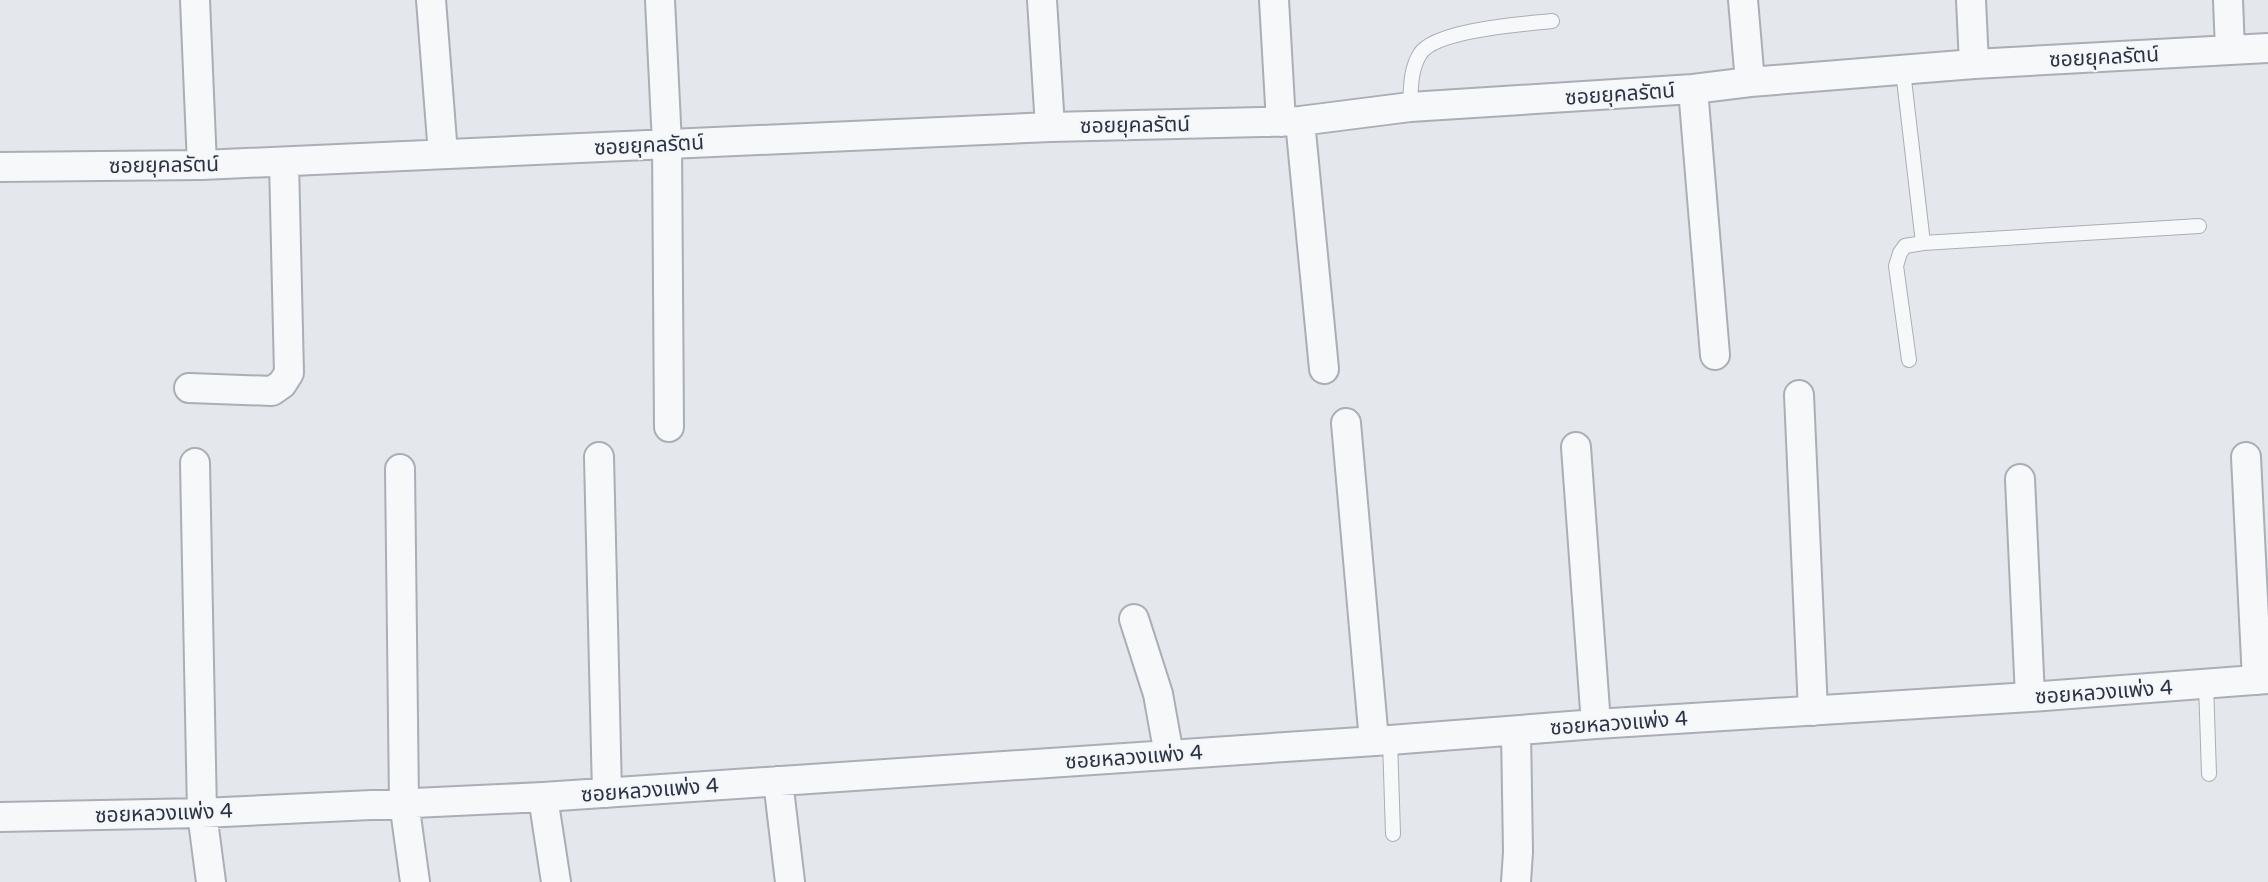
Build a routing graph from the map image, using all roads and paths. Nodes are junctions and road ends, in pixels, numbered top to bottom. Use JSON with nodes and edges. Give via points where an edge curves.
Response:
{"nodes":[{"id":1,"x":195,"y":0,"type":"edge"},
{"id":2,"x":431,"y":0,"type":"edge"},
{"id":3,"x":660,"y":0,"type":"edge"},
{"id":4,"x":1042,"y":0,"type":"edge"},
{"id":5,"x":1274,"y":0,"type":"edge"},
{"id":6,"x":1743,"y":0,"type":"edge"},
{"id":7,"x":1971,"y":0,"type":"edge"},
{"id":8,"x":2228,"y":0,"type":"edge"},
{"id":9,"x":1552,"y":21,"type":"dead end"},
{"id":10,"x":2268,"y":48,"type":"edge"},
{"id":11,"x":2230,"y":50,"type":"junction"},
{"id":12,"x":1974,"y":64,"type":"junction"},
{"id":13,"x":1903,"y":71,"type":"junction"},
{"id":14,"x":1750,"y":82,"type":"junction"},
{"id":15,"x":1693,"y":89,"type":"junction"},
{"id":16,"x":1410,"y":107,"type":"junction"},
{"id":17,"x":1290,"y":121,"type":"junction"},
{"id":18,"x":1050,"y":127,"type":"junction"},
{"id":19,"x":667,"y":144,"type":"junction"},
{"id":20,"x":443,"y":154,"type":"junction"},
{"id":21,"x":284,"y":162,"type":"junction"},
{"id":22,"x":202,"y":165,"type":"junction"},
{"id":23,"x":0,"y":167,"type":"edge"},
{"id":24,"x":2199,"y":226,"type":"dead end"},
{"id":25,"x":1923,"y":243,"type":"junction"},
{"id":26,"x":1715,"y":355,"type":"dead end"},
{"id":27,"x":1909,"y":360,"type":"dead end"},
{"id":28,"x":1324,"y":369,"type":"dead end"},
{"id":29,"x":189,"y":388,"type":"dead end"},
{"id":30,"x":1799,"y":395,"type":"dead end"},
{"id":31,"x":1346,"y":423,"type":"dead end"},
{"id":32,"x":669,"y":427,"type":"dead end"},
{"id":33,"x":1576,"y":447,"type":"dead end"},
{"id":34,"x":2246,"y":457,"type":"dead end"},
{"id":35,"x":599,"y":458,"type":"dead end"},
{"id":36,"x":195,"y":463,"type":"dead end"},
{"id":37,"x":400,"y":469,"type":"dead end"},
{"id":38,"x":2020,"y":479,"type":"dead end"},
{"id":39,"x":1134,"y":619,"type":"dead end"},
{"id":40,"x":2262,"y":679,"type":"edge"},
{"id":41,"x":2206,"y":684,"type":"junction"},
{"id":42,"x":2030,"y":698,"type":"junction"},
{"id":43,"x":1813,"y":711,"type":"junction"},
{"id":44,"x":1596,"y":724,"type":"junction"},
{"id":45,"x":1516,"y":731,"type":"junction"},
{"id":46,"x":1382,"y":741,"type":"junction"},
{"id":47,"x":1169,"y":755,"type":"junction"},
{"id":48,"x":2209,"y":774,"type":"dead end"},
{"id":49,"x":778,"y":781,"type":"junction"},
{"id":50,"x":607,"y":793,"type":"junction"},
{"id":51,"x":543,"y":797,"type":"junction"},
{"id":52,"x":405,"y":802,"type":"junction"},
{"id":53,"x":202,"y":813,"type":"junction"},
{"id":54,"x":0,"y":817,"type":"edge"},
{"id":55,"x":1394,"y":834,"type":"dead end"},
{"id":56,"x":211,"y":882,"type":"edge"},
{"id":57,"x":415,"y":882,"type":"edge"},
{"id":58,"x":556,"y":882,"type":"edge"},
{"id":59,"x":790,"y":882,"type":"edge"},
{"id":60,"x":1516,"y":882,"type":"edge"}],
"edges":[{"from":1,"to":22,"type":"street"},
{"from":2,"to":20,"type":"street"},
{"from":3,"to":19,"type":"street"},
{"from":4,"to":18,"type":"street"},
{"from":5,"to":17,"type":"street"},
{"from":6,"to":14,"type":"street"},
{"from":7,"to":12,"type":"street"},
{"from":8,"to":11,"type":"street"},
{"from":9,"to":16,"type":"lane","via":[[1441,38],[1421,51],[1412,70]]},
{"from":10,"to":11,"type":"street","name":"ซอยยุคลรัตน์"},
{"from":11,"to":12,"type":"street","name":"ซอยยุคลรัตน์"},
{"from":12,"to":13,"type":"street","name":"ซอยยุคลรัตน์"},
{"from":13,"to":14,"type":"street","name":"ซอยยุคลรัตน์"},
{"from":13,"to":25,"type":"lane"},
{"from":14,"to":15,"type":"street","name":"ซอยยุคลรัตน์"},
{"from":15,"to":16,"type":"street","name":"ซอยยุคลรัตน์"},
{"from":15,"to":26,"type":"street"},
{"from":16,"to":17,"type":"street","name":"ซอยยุคลรัตน์"},
{"from":17,"to":18,"type":"street","name":"ซอยยุคลรัตน์"},
{"from":17,"to":28,"type":"street"},
{"from":18,"to":19,"type":"street","name":"ซอยยุคลรัตน์"},
{"from":19,"to":20,"type":"street","name":"ซอยยุคลรัตน์"},
{"from":19,"to":32,"type":"street"},
{"from":20,"to":21,"type":"street","name":"ซอยยุคลรัตน์"},
{"from":21,"to":22,"type":"street","name":"ซอยยุคลรัตน์"},
{"from":21,"to":29,"type":"street","via":[[289,373],[272,391]]},
{"from":22,"to":23,"type":"street","name":"ซอยยุคลรัตน์"},
{"from":24,"to":25,"type":"lane"},
{"from":25,"to":27,"type":"lane","via":[[1905,246],[1896,266]]},
{"from":30,"to":43,"type":"street"},
{"from":31,"to":46,"type":"street"},
{"from":33,"to":44,"type":"street"},
{"from":34,"to":40,"type":"street"},
{"from":35,"to":50,"type":"street"},
{"from":36,"to":53,"type":"street"},
{"from":37,"to":52,"type":"street"},
{"from":38,"to":42,"type":"street"},
{"from":39,"to":47,"type":"street","via":[[1158,694]]},
{"from":40,"to":41,"type":"street","name":"ซอยหลวงแพ่ง 4"},
{"from":41,"to":42,"type":"street","name":"ซอยหลวงแพ่ง 4"},
{"from":41,"to":48,"type":"lane"},
{"from":42,"to":43,"type":"street","name":"ซอยหลวงแพ่ง 4"},
{"from":43,"to":44,"type":"street","name":"ซอยหลวงแพ่ง 4"},
{"from":44,"to":45,"type":"street","name":"ซอยหลวงแพ่ง 4"},
{"from":45,"to":46,"type":"street","name":"ซอยหลวงแพ่ง 4"},
{"from":45,"to":60,"type":"street"},
{"from":46,"to":47,"type":"street","name":"ซอยหลวงแพ่ง 4"},
{"from":46,"to":55,"type":"lane"},
{"from":47,"to":49,"type":"street","name":"ซอยหลวงแพ่ง 4"},
{"from":49,"to":50,"type":"street","name":"ซอยหลวงแพ่ง 4"},
{"from":49,"to":59,"type":"street"},
{"from":50,"to":51,"type":"street","name":"ซอยหลวงแพ่ง 4"},
{"from":51,"to":52,"type":"street","name":"ซอยหลวงแพ่ง 4"},
{"from":51,"to":58,"type":"street"},
{"from":52,"to":53,"type":"street","name":"ซอยหลวงแพ่ง 4"},
{"from":52,"to":57,"type":"street"},
{"from":53,"to":54,"type":"street","name":"ซอยหลวงแพ่ง 4"},
{"from":53,"to":56,"type":"street"}]}
